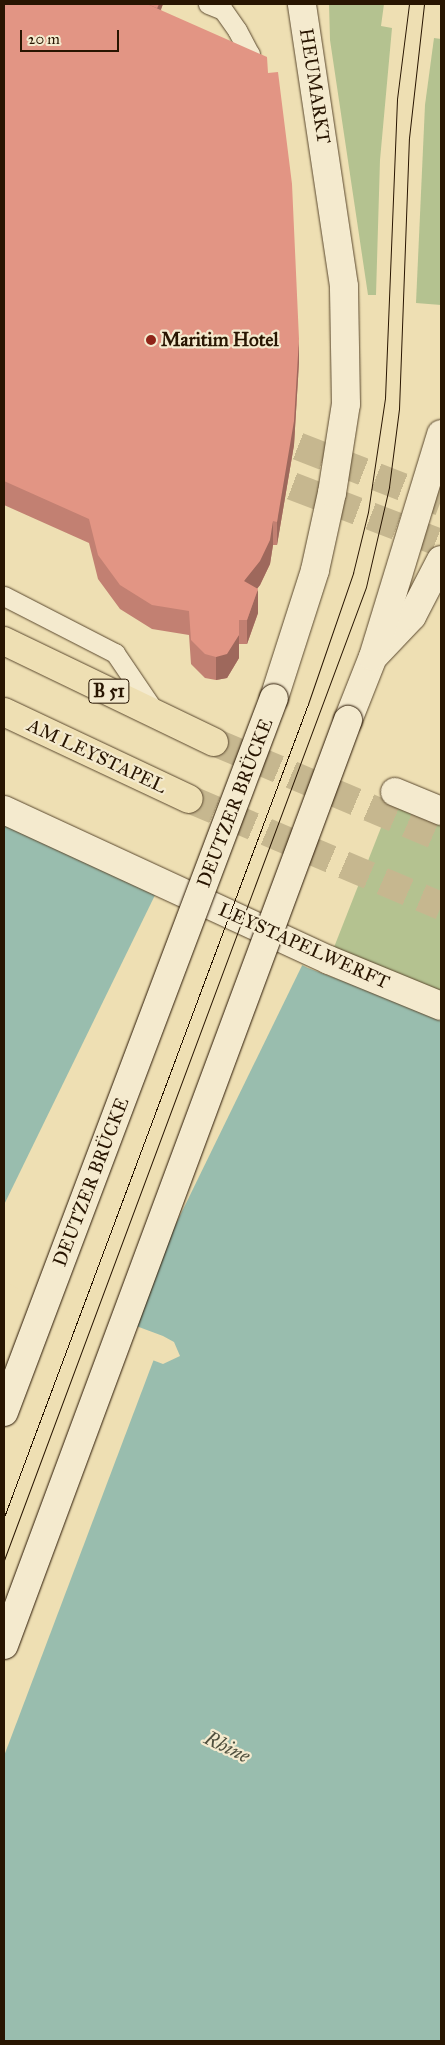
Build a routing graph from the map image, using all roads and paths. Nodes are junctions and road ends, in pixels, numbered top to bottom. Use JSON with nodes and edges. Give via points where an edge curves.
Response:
{"nodes":[{"id":1,"x":208,"y":4,"type":"edge"},
{"id":2,"x":302,"y":4,"type":"edge"},
{"id":3,"x":250,"y":74,"type":"edge"},
{"id":4,"x":327,"y":169,"type":"joint"},
{"id":5,"x":441,"y":434,"type":"edge"},
{"id":6,"x":441,"y":560,"type":"edge"},
{"id":7,"x":4,"y":596,"type":"edge"},
{"id":8,"x":4,"y":641,"type":"edge"},
{"id":9,"x":373,"y":657,"type":"junction"},
{"id":10,"x":4,"y":712,"type":"edge"},
{"id":11,"x":156,"y":713,"type":"junction"},
{"id":12,"x":214,"y":742,"type":"tunnel mouth"},
{"id":13,"x":395,"y":792,"type":"dead end"},
{"id":14,"x":189,"y":799,"type":"tunnel mouth"},
{"id":15,"x":4,"y":810,"type":"edge"},
{"id":16,"x":441,"y":811,"type":"edge"},
{"id":17,"x":441,"y":1006,"type":"edge"},
{"id":18,"x":4,"y":1412,"type":"edge"},
{"id":19,"x":4,"y":1645,"type":"edge"}],
"edges":[{"from":1,"to":3,"type":"lane","via":[[223,10],[237,30],[250,54]]},
{"from":2,"to":4,"type":"main road","name":"HEUMARKT"},
{"from":4,"to":18,"type":"main road","name":"DEUTZER BRÜCKE","bridge":true,"via":[[344,286],[346,404],[315,570],[274,698]]},
{"from":5,"to":9,"type":"main road"},
{"from":6,"to":9,"type":"main road","via":[[412,616]]},
{"from":7,"to":11,"type":"lane","via":[[115,653]]},
{"from":8,"to":11,"type":"main road","number":"B 51"},
{"from":9,"to":19,"type":"main road","bridge":true},
{"from":10,"to":14,"type":"main road","name":"AM LEYSTAPEL"},
{"from":11,"to":12,"type":"main road","number":"B 51"},
{"from":13,"to":16,"type":"main road"},
{"from":15,"to":17,"type":"main road","name":"LEYSTAPELWERFT","via":[[329,960]]}]}
